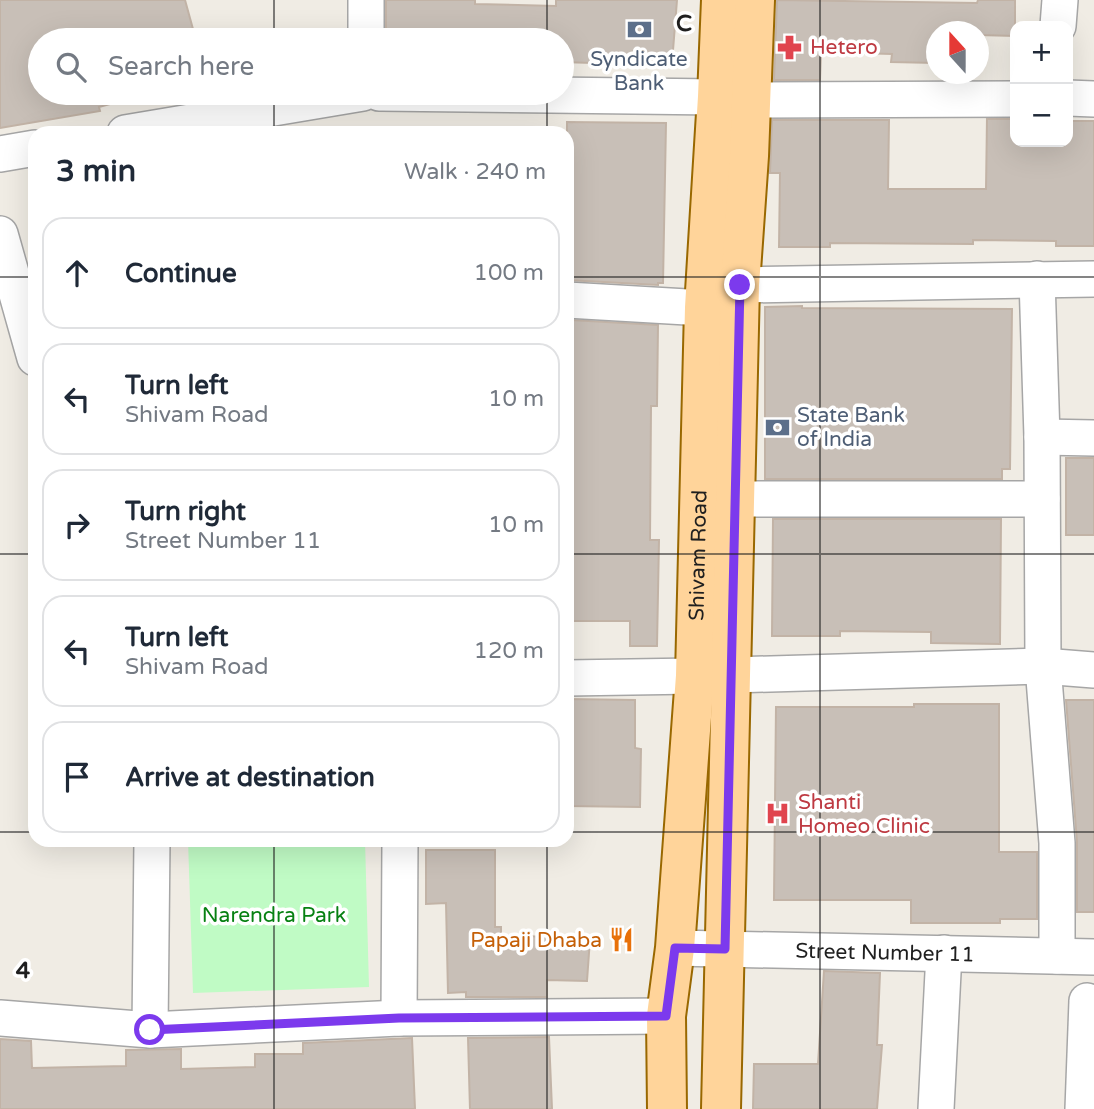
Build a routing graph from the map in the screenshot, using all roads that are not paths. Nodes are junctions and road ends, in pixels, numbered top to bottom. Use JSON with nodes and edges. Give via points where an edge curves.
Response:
{"nodes":[{"id":1,"x":366,"y":0,"type":"edge"},
{"id":2,"x":721,"y":0,"type":"edge"},
{"id":3,"x":755,"y":0,"type":"edge"},
{"id":4,"x":1060,"y":0,"type":"edge"},
{"id":5,"x":1058,"y":21,"type":"edge"},
{"id":6,"x":366,"y":28,"type":"edge"},
{"id":7,"x":574,"y":96,"type":"edge"},
{"id":8,"x":734,"y":99,"type":"junction"},
{"id":9,"x":1010,"y":99,"type":"edge"},
{"id":10,"x":1073,"y":99,"type":"edge"},
{"id":11,"x":1094,"y":99,"type":"edge"},
{"id":12,"x":292,"y":105,"type":"edge"},
{"id":13,"x":167,"y":126,"type":"edge"},
{"id":14,"x":28,"y":149,"type":"edge"},
{"id":15,"x":0,"y":154,"type":"edge"},
{"id":16,"x":731,"y":155,"type":"junction"},
{"id":17,"x":0,"y":234,"type":"edge"},
{"id":18,"x":1037,"y":279,"type":"junction"},
{"id":19,"x":1094,"y":279,"type":"edge"},
{"id":20,"x":740,"y":285,"type":"junction"},
{"id":21,"x":574,"y":300,"type":"edge"},
{"id":22,"x":704,"y":308,"type":"junction"},
{"id":23,"x":28,"y":333,"type":"edge"},
{"id":24,"x":1042,"y":437,"type":"junction"},
{"id":25,"x":1094,"y":438,"type":"edge"},
{"id":26,"x":737,"y":499,"type":"junction"},
{"id":27,"x":1042,"y":499,"type":"junction"},
{"id":28,"x":1043,"y":666,"type":"junction"},
{"id":29,"x":1094,"y":670,"type":"edge"},
{"id":30,"x":733,"y":674,"type":"junction"},
{"id":31,"x":695,"y":676,"type":"junction"},
{"id":32,"x":574,"y":678,"type":"edge"},
{"id":33,"x":152,"y":847,"type":"edge"},
{"id":34,"x":400,"y":847,"type":"edge"},
{"id":35,"x":675,"y":948,"type":"junction"},
{"id":36,"x":725,"y":949,"type":"junction"},
{"id":37,"x":944,"y":953,"type":"junction"},
{"id":38,"x":1057,"y":956,"type":"junction"},
{"id":39,"x":1094,"y":957,"type":"edge"},
{"id":40,"x":1087,"y":1001,"type":"dead end"},
{"id":41,"x":666,"y":1016,"type":"junction"},
{"id":42,"x":0,"y":1018,"type":"edge"},
{"id":43,"x":399,"y":1018,"type":"junction"},
{"id":44,"x":150,"y":1030,"type":"junction"},
{"id":45,"x":667,"y":1109,"type":"edge"},
{"id":46,"x":721,"y":1109,"type":"edge"},
{"id":47,"x":936,"y":1109,"type":"edge"},
{"id":48,"x":1083,"y":1109,"type":"edge"}],
"edges":[{"from":1,"to":6,"type":"street"},
{"from":2,"to":8,"type":"main road","name":"Shivam Road"},
{"from":3,"to":8,"type":"main road","name":"Shivam Road"},
{"from":4,"to":5,"type":"street"},
{"from":7,"to":8,"type":"street"},
{"from":8,"to":9,"type":"street"},
{"from":8,"to":16,"type":"main road","name":"Shivam Road"},
{"from":10,"to":11,"type":"street"},
{"from":12,"to":13,"type":"street"},
{"from":14,"to":15,"type":"street"},
{"from":16,"to":20,"type":"main road","name":"Shivam Road"},
{"from":16,"to":22,"type":"main road","name":"Shivam Road"},
{"from":17,"to":23,"type":"street"},
{"from":18,"to":19,"type":"street"},
{"from":18,"to":20,"type":"street"},
{"from":18,"to":24,"type":"street"},
{"from":20,"to":26,"type":"main road","name":"Shivam Road"},
{"from":21,"to":22,"type":"street"},
{"from":22,"to":31,"type":"main road","name":"Shivam Road"},
{"from":24,"to":25,"type":"street"},
{"from":24,"to":27,"type":"street"},
{"from":26,"to":27,"type":"street"},
{"from":26,"to":30,"type":"main road","name":"Shivam Road"},
{"from":27,"to":28,"type":"street"},
{"from":28,"to":29,"type":"street"},
{"from":28,"to":30,"type":"street"},
{"from":28,"to":38,"type":"street","via":[[1057,843]]},
{"from":30,"to":36,"type":"main road","name":"Shivam Road"},
{"from":31,"to":32,"type":"street"},
{"from":31,"to":35,"type":"main road","name":"Shivam Road"},
{"from":33,"to":44,"type":"street"},
{"from":34,"to":43,"type":"street"},
{"from":35,"to":36,"type":"street","name":"Street Number 11"},
{"from":35,"to":41,"type":"main road","name":"Shivam Road"},
{"from":36,"to":37,"type":"street","name":"Street Number 11"},
{"from":36,"to":46,"type":"main road","name":"Shivam Road"},
{"from":37,"to":38,"type":"street","name":"Street Number 11"},
{"from":37,"to":47,"type":"street"},
{"from":38,"to":39,"type":"street","name":"Street Number 11"},
{"from":40,"to":48,"type":"street"},
{"from":41,"to":43,"type":"street"},
{"from":41,"to":45,"type":"main road","name":"Shivam Road"},
{"from":42,"to":44,"type":"street"},
{"from":43,"to":44,"type":"street"}]}
